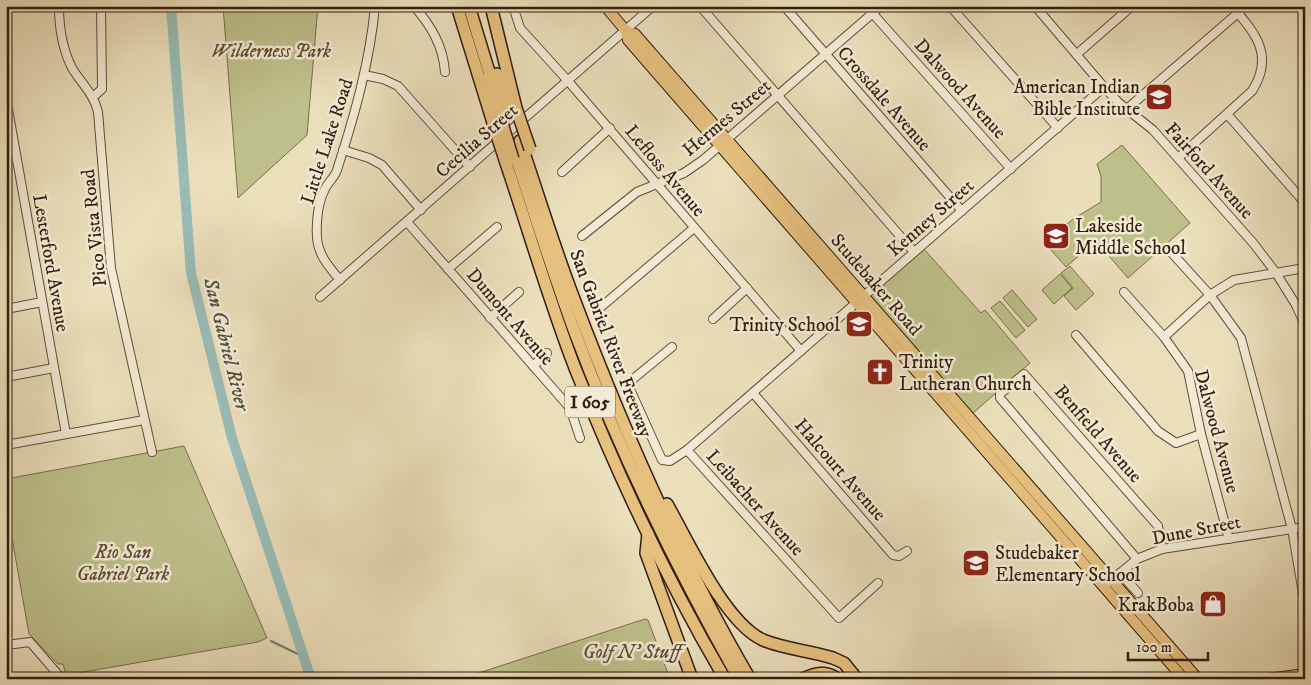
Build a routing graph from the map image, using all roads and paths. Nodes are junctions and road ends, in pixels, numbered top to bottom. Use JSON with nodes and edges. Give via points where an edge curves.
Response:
{"nodes":[{"id":1,"x":59,"y":6,"type":"edge"},
{"id":2,"x":101,"y":6,"type":"edge"},
{"id":3,"x":375,"y":6,"type":"edge"},
{"id":4,"x":414,"y":6,"type":"edge"},
{"id":5,"x":457,"y":6,"type":"edge"},
{"id":6,"x":464,"y":6,"type":"edge"},
{"id":7,"x":469,"y":6,"type":"edge"},
{"id":8,"x":475,"y":6,"type":"edge"},
{"id":9,"x":491,"y":6,"type":"edge"},
{"id":10,"x":513,"y":6,"type":"edge"},
{"id":11,"x":604,"y":6,"type":"edge"},
{"id":12,"x":653,"y":6,"type":"edge"},
{"id":13,"x":700,"y":6,"type":"edge"},
{"id":14,"x":784,"y":6,"type":"edge"},
{"id":15,"x":866,"y":6,"type":"edge"},
{"id":16,"x":881,"y":6,"type":"edge"},
{"id":17,"x":950,"y":6,"type":"edge"},
{"id":18,"x":1035,"y":6,"type":"edge"},
{"id":19,"x":1132,"y":6,"type":"edge"},
{"id":20,"x":1232,"y":6,"type":"edge"},
{"id":21,"x":1246,"y":6,"type":"edge"},
{"id":22,"x":872,"y":13,"type":"junction"},
{"id":23,"x":1238,"y":13,"type":"junction"},
{"id":24,"x":626,"y":31,"type":"junction"},
{"id":25,"x":826,"y":53,"type":"junction"},
{"id":26,"x":1077,"y":54,"type":"junction"},
{"id":27,"x":445,"y":72,"type":"dead end"},
{"id":28,"x":364,"y":75,"type":"junction"},
{"id":29,"x":568,"y":81,"type":"junction"},
{"id":30,"x":1104,"y":87,"type":"junction"},
{"id":31,"x":778,"y":95,"type":"junction"},
{"id":32,"x":93,"y":97,"type":"junction"},
{"id":33,"x":6,"y":98,"type":"edge"},
{"id":34,"x":1128,"y":108,"type":"junction"},
{"id":35,"x":1227,"y":114,"type":"junction"},
{"id":36,"x":505,"y":117,"type":"junction"},
{"id":37,"x":610,"y":128,"type":"junction"},
{"id":38,"x":1058,"y":128,"type":"junction"},
{"id":39,"x":10,"y":134,"type":"edge"},
{"id":40,"x":724,"y":142,"type":"junction"},
{"id":41,"x":516,"y":144,"type":"junction"},
{"id":42,"x":343,"y":150,"type":"junction"},
{"id":43,"x":1178,"y":158,"type":"junction"},
{"id":44,"x":509,"y":161,"type":"junction"},
{"id":45,"x":470,"y":167,"type":"junction"},
{"id":46,"x":1011,"y":169,"type":"junction"},
{"id":47,"x":562,"y":172,"type":"dead end"},
{"id":48,"x":658,"y":184,"type":"junction"},
{"id":49,"x":1305,"y":203,"type":"edge"},
{"id":50,"x":421,"y":210,"type":"junction"},
{"id":51,"x":962,"y":211,"type":"junction"},
{"id":52,"x":407,"y":222,"type":"junction"},
{"id":53,"x":497,"y":227,"type":"dead end"},
{"id":54,"x":550,"y":227,"type":"junction"},
{"id":55,"x":694,"y":228,"type":"junction"},
{"id":56,"x":582,"y":236,"type":"dead end"},
{"id":57,"x":1170,"y":251,"type":"dead end"},
{"id":58,"x":914,"y":252,"type":"junction"},
{"id":59,"x":1305,"y":268,"type":"edge"},
{"id":60,"x":448,"y":269,"type":"junction"},
{"id":61,"x":1276,"y":273,"type":"junction"},
{"id":62,"x":340,"y":280,"type":"junction"},
{"id":63,"x":747,"y":288,"type":"junction"},
{"id":64,"x":519,"y":292,"type":"dead end"},
{"id":65,"x":1124,"y":292,"type":"dead end"},
{"id":66,"x":1210,"y":295,"type":"junction"},
{"id":67,"x":320,"y":297,"type":"dead end"},
{"id":68,"x":861,"y":299,"type":"junction"},
{"id":69,"x":42,"y":302,"type":"junction"},
{"id":70,"x":601,"y":307,"type":"dead end"},
{"id":71,"x":6,"y":309,"type":"edge"},
{"id":72,"x":490,"y":318,"type":"junction"},
{"id":73,"x":713,"y":319,"type":"dead end"},
{"id":74,"x":1305,"y":325,"type":"edge"},
{"id":75,"x":1076,"y":335,"type":"dead end"},
{"id":76,"x":1164,"y":337,"type":"junction"},
{"id":77,"x":672,"y":347,"type":"dead end"},
{"id":78,"x":802,"y":350,"type":"junction"},
{"id":79,"x":547,"y":353,"type":"dead end"},
{"id":80,"x":533,"y":366,"type":"junction"},
{"id":81,"x":54,"y":368,"type":"junction"},
{"id":82,"x":6,"y":377,"type":"edge"},
{"id":83,"x":753,"y":393,"type":"junction"},
{"id":84,"x":144,"y":420,"type":"junction"},
{"id":85,"x":66,"y":434,"type":"junction"},
{"id":86,"x":1201,"y":434,"type":"junction"},
{"id":87,"x":580,"y":438,"type":"dead end"},
{"id":88,"x":631,"y":442,"type":"junction"},
{"id":89,"x":6,"y":445,"type":"edge"},
{"id":90,"x":687,"y":450,"type":"junction"},
{"id":91,"x":152,"y":452,"type":"dead end"},
{"id":92,"x":1305,"y":527,"type":"edge"},
{"id":93,"x":1292,"y":530,"type":"junction"},
{"id":94,"x":648,"y":534,"type":"junction"},
{"id":95,"x":1229,"y":538,"type":"junction"},
{"id":96,"x":1162,"y":549,"type":"junction"},
{"id":97,"x":907,"y":551,"type":"dead end"},
{"id":98,"x":1137,"y":559,"type":"junction"},
{"id":99,"x":1120,"y":573,"type":"junction"},
{"id":100,"x":878,"y":583,"type":"dead end"},
{"id":101,"x":1108,"y":583,"type":"junction"},
{"id":102,"x":1138,"y":593,"type":"dead end"},
{"id":103,"x":1305,"y":605,"type":"edge"},
{"id":104,"x":1136,"y":616,"type":"junction"},
{"id":105,"x":6,"y":645,"type":"edge"},
{"id":106,"x":1167,"y":658,"type":"junction"},
{"id":107,"x":1302,"y":672,"type":"edge"},
{"id":108,"x":62,"y":679,"type":"edge"},
{"id":109,"x":692,"y":679,"type":"edge"},
{"id":110,"x":725,"y":679,"type":"edge"},
{"id":111,"x":735,"y":679,"type":"edge"},
{"id":112,"x":738,"y":679,"type":"edge"},
{"id":113,"x":750,"y":679,"type":"edge"},
{"id":114,"x":803,"y":679,"type":"edge"},
{"id":115,"x":838,"y":679,"type":"edge"},
{"id":116,"x":857,"y":679,"type":"edge"},
{"id":117,"x":1178,"y":679,"type":"edge"},
{"id":118,"x":1184,"y":679,"type":"edge"},
{"id":119,"x":1198,"y":679,"type":"edge"},
{"id":120,"x":1267,"y":679,"type":"edge"}],
"edges":[{"from":1,"to":32,"type":"street","name":"Pico Vista Road","via":[[67,56]]},
{"from":2,"to":32,"type":"street","via":[[102,89]]},
{"from":3,"to":28,"type":"street","name":"Little Lake Road"},
{"from":4,"to":27,"type":"street","via":[[432,28],[444,57]]},
{"from":5,"to":36,"type":"highway","name":"San Gabriel River Freeway","number":"I 605"},
{"from":6,"to":36,"type":"highway"},
{"from":7,"to":36,"type":"highway"},
{"from":8,"to":36,"type":"highway","name":"San Gabriel River Freeway","number":"I 605"},
{"from":9,"to":36,"type":"highway"},
{"from":10,"to":29,"type":"street","name":"Lefloss Avenue","via":[[520,28]]},
{"from":11,"to":24,"type":"main road","name":"Studebaker Road"},
{"from":12,"to":24,"type":"street","name":"Cecilia Street"},
{"from":13,"to":31,"type":"street"},
{"from":14,"to":25,"type":"street","name":"Crossdale Avenue"},
{"from":15,"to":22,"type":"street","name":"Dalwood Avenue"},
{"from":16,"to":22,"type":"street","name":"Hermes Street"},
{"from":17,"to":38,"type":"street"},
{"from":18,"to":26,"type":"street","name":"Fairford Avenue"},
{"from":19,"to":26,"type":"street"},
{"from":20,"to":23,"type":"street"},
{"from":21,"to":23,"type":"street"},
{"from":22,"to":25,"type":"street","name":"Hermes Street"},
{"from":22,"to":46,"type":"street","name":"Dalwood Avenue"},
{"from":23,"to":34,"type":"street"},
{"from":23,"to":35,"type":"street","via":[[1257,36],[1261,52],[1260,77],[1252,91]]},
{"from":24,"to":29,"type":"street","name":"Cecilia Street"},
{"from":24,"to":40,"type":"main road","name":"Studebaker Road","via":[[635,34]]},
{"from":25,"to":31,"type":"street","name":"Hermes Street"},
{"from":25,"to":51,"type":"street","name":"Crossdale Avenue"},
{"from":26,"to":30,"type":"street","name":"Fairford Avenue"},
{"from":28,"to":42,"type":"street","name":"Little Lake Road"},
{"from":28,"to":45,"type":"street","via":[[398,86]]},
{"from":29,"to":37,"type":"street","name":"Lefloss Avenue"},
{"from":29,"to":45,"type":"street","name":"Cecilia Street"},
{"from":30,"to":34,"type":"street","name":"Fairford Avenue"},
{"from":30,"to":38,"type":"street","name":"Kenney Street"},
{"from":31,"to":40,"type":"street","name":"Hermes Street"},
{"from":31,"to":58,"type":"street"},
{"from":32,"to":84,"type":"street","name":"Pico Vista Road","via":[[98,116],[111,268]]},
{"from":33,"to":39,"type":"street","name":"Lesterford Avenue"},
{"from":34,"to":43,"type":"street","name":"Fairford Avenue"},
{"from":35,"to":43,"type":"street"},
{"from":35,"to":49,"type":"street"},
{"from":36,"to":41,"type":"highway","name":"San Gabriel River Freeway","number":"I 605"},
{"from":36,"to":44,"type":"highway","name":"San Gabriel River Freeway","number":"I 605","bridge":true},
{"from":36,"to":54,"type":"highway","bridge":true,"via":[[530,150]]},
{"from":37,"to":47,"type":"street"},
{"from":37,"to":48,"type":"street","name":"Lefloss Avenue"},
{"from":38,"to":46,"type":"street","name":"Kenney Street"},
{"from":39,"to":69,"type":"street","name":"Lesterford Avenue"},
{"from":40,"to":48,"type":"street","name":"Hermes Street","via":[[684,173]]},
{"from":40,"to":68,"type":"main road","name":"Studebaker Road"},
{"from":41,"to":54,"type":"highway","name":"San Gabriel River Freeway","number":"I 605"},
{"from":41,"to":112,"type":"highway","via":[[556,278],[597,388],[668,547]]},
{"from":42,"to":50,"type":"street","via":[[382,165]]},
{"from":42,"to":62,"type":"street","name":"Little Lake Road","via":[[320,202],[317,236],[319,252]]},
{"from":43,"to":61,"type":"street","name":"Fairford Avenue"},
{"from":44,"to":94,"type":"highway","name":"San Gabriel River Freeway","number":"I 605","via":[[575,367]]},
{"from":44,"to":111,"type":"highway","via":[[608,424],[664,548]]},
{"from":45,"to":50,"type":"street","name":"Cecilia Street"},
{"from":46,"to":51,"type":"street","name":"Kenney Street"},
{"from":48,"to":55,"type":"street","name":"Lefloss Avenue"},
{"from":48,"to":56,"type":"street","name":"Hermes Street","via":[[636,192]]},
{"from":50,"to":52,"type":"street","name":"Cecilia Street"},
{"from":51,"to":58,"type":"street","name":"Kenney Street"},
{"from":52,"to":60,"type":"street","name":"Dumont Avenue"},
{"from":52,"to":62,"type":"street","name":"Cecilia Street"},
{"from":53,"to":60,"type":"street"},
{"from":54,"to":88,"type":"highway","name":"San Gabriel River Freeway","number":"I 605","via":[[573,298]]},
{"from":55,"to":63,"type":"street","name":"Lefloss Avenue"},
{"from":55,"to":70,"type":"street"},
{"from":57,"to":66,"type":"street"},
{"from":58,"to":68,"type":"street","name":"Kenney Street"},
{"from":59,"to":61,"type":"street"},
{"from":60,"to":72,"type":"street","name":"Dumont Avenue"},
{"from":61,"to":66,"type":"street","via":[[1234,280]]},
{"from":61,"to":74,"type":"street","name":"Fairford Avenue"},
{"from":62,"to":67,"type":"street","name":"Cecilia Street"},
{"from":63,"to":73,"type":"street"},
{"from":63,"to":78,"type":"street","name":"Lefloss Avenue"},
{"from":64,"to":72,"type":"street"},
{"from":65,"to":76,"type":"street","name":"Dalwood Avenue"},
{"from":66,"to":76,"type":"street"},
{"from":66,"to":93,"type":"street","via":[[1241,338]]},
{"from":68,"to":78,"type":"street","name":"Kenney Street"},
{"from":68,"to":101,"type":"main road","name":"Studebaker Road"},
{"from":69,"to":71,"type":"street"},
{"from":69,"to":81,"type":"street","name":"Lesterford Avenue"},
{"from":72,"to":80,"type":"street","name":"Dumont Avenue"},
{"from":75,"to":86,"type":"street","via":[[1158,431],[1176,443]]},
{"from":76,"to":86,"type":"street","name":"Dalwood Avenue","via":[[1188,371]]},
{"from":77,"to":90,"type":"street","name":"Leibacher Avenue","via":[[633,379],[629,388],[662,460],[670,461]]},
{"from":78,"to":83,"type":"street","name":"Kenney Street"},
{"from":79,"to":80,"type":"street"},
{"from":80,"to":87,"type":"street","name":"Dumont Avenue","via":[[570,408]]},
{"from":81,"to":82,"type":"street"},
{"from":81,"to":85,"type":"street","name":"Lesterford Avenue"},
{"from":83,"to":90,"type":"street","name":"Kenney Street"},
{"from":83,"to":97,"type":"street","name":"Halcourt Avenue","via":[[886,547],[896,556]]},
{"from":84,"to":85,"type":"street"},
{"from":84,"to":91,"type":"street","name":"Pico Vista Road"},
{"from":85,"to":89,"type":"street"},
{"from":86,"to":95,"type":"street","name":"Dalwood Avenue"},
{"from":88,"to":113,"type":"highway","name":"San Gabriel River Freeway","number":"I 605","via":[[675,537]]},
{"from":88,"to":116,"type":"highway","via":[[702,566],[740,623],[764,640],[844,663]]},
{"from":90,"to":100,"type":"street","name":"Leibacher Avenue","via":[[839,618]]},
{"from":92,"to":93,"type":"street","name":"Dune Street"},
{"from":93,"to":95,"type":"street","name":"Dune Street"},
{"from":93,"to":103,"type":"street"},
{"from":94,"to":109,"type":"highway","via":[[646,553]]},
{"from":94,"to":110,"type":"highway","name":"San Gabriel River Freeway","number":"I 605"},
{"from":95,"to":96,"type":"street","name":"Dune Street"},
{"from":96,"to":98,"type":"street","name":"Dune Street"},
{"from":96,"to":98,"type":"street","name":"Benfield Avenue","via":[[1158,526],[1024,374],[1000,394],[1000,398]]},
{"from":98,"to":99,"type":"street","name":"Dune Street"},
{"from":99,"to":101,"type":"street","name":"Dune Street"},
{"from":99,"to":102,"type":"street"},
{"from":101,"to":104,"type":"main road","name":"Studebaker Road"},
{"from":101,"to":104,"type":"main road","name":"Studebaker Road","via":[[1115,599]]},
{"from":104,"to":106,"type":"main road","name":"Studebaker Road"},
{"from":104,"to":119,"type":"main road","via":[[1151,632],[1158,632]]},
{"from":105,"to":108,"type":"street","via":[[30,642]]},
{"from":106,"to":117,"type":"main road","via":[[1166,662]]},
{"from":106,"to":118,"type":"main road","name":"Studebaker Road"},
{"from":107,"to":120,"type":"main road"},
{"from":114,"to":115,"type":"highway","via":[[817,673]]}]}
